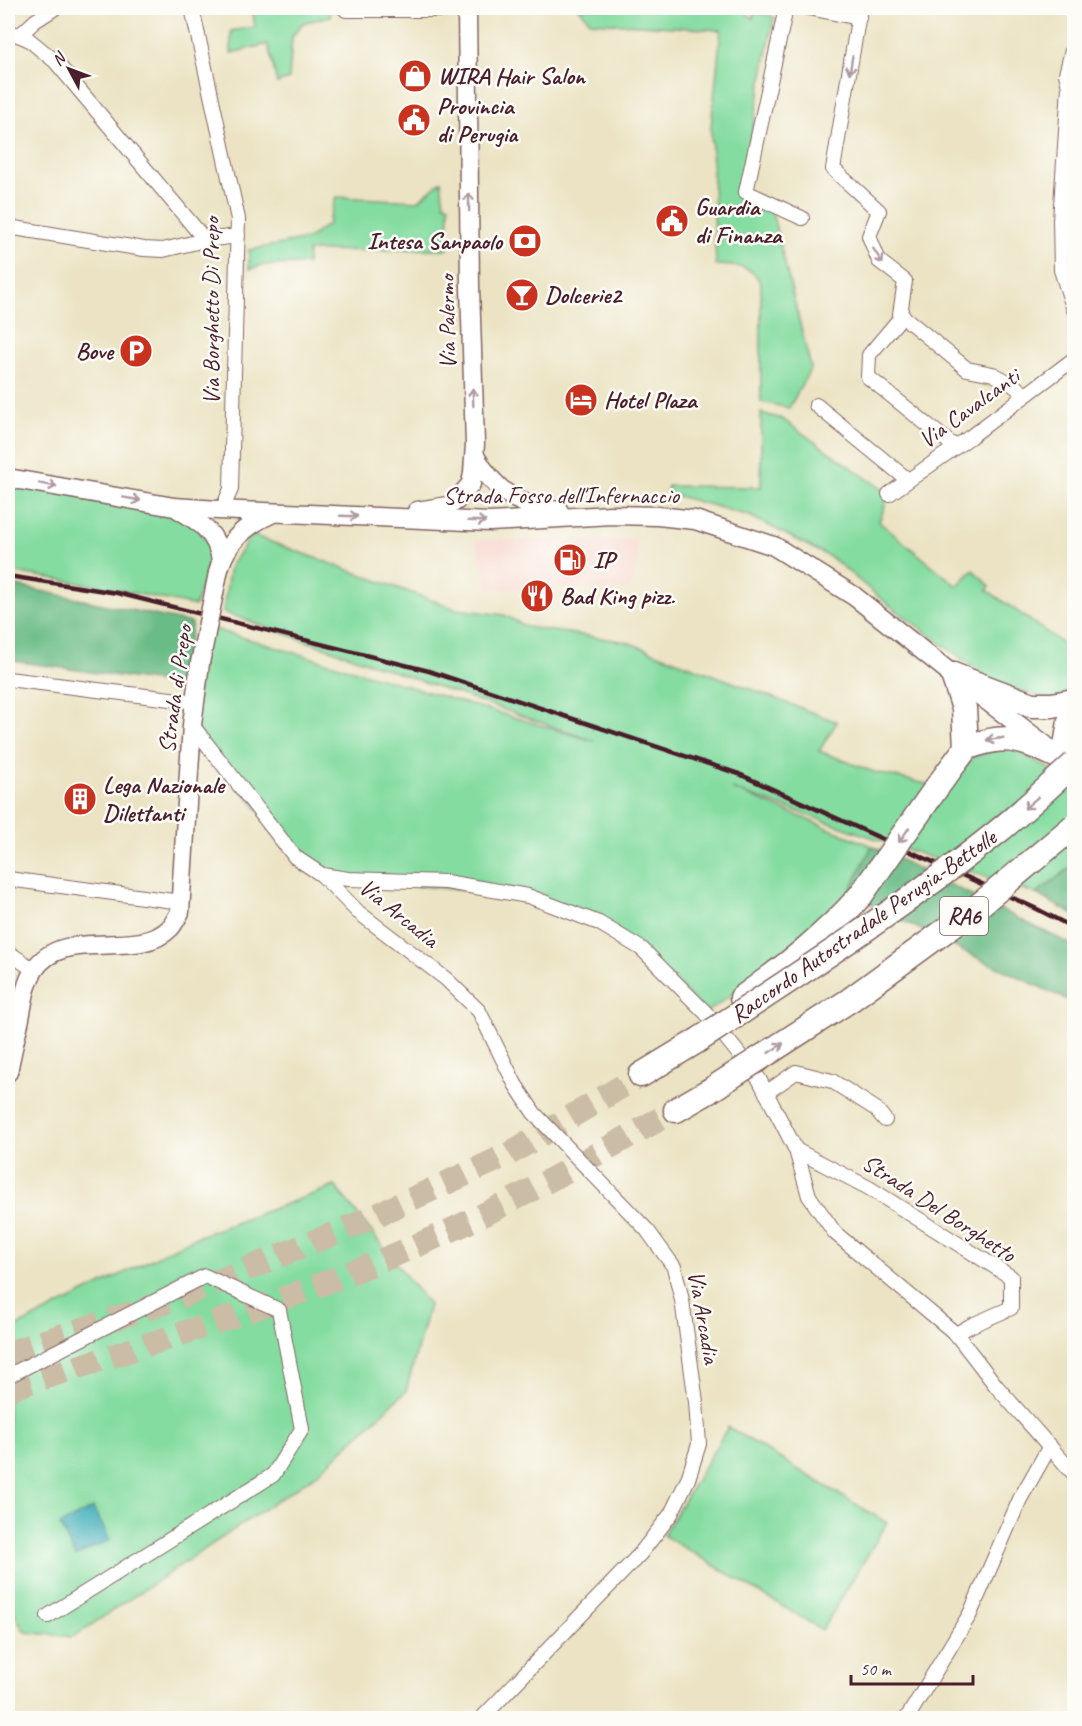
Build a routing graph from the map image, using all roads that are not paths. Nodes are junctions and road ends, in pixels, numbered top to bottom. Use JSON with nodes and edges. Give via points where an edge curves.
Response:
{"nodes":[{"id":1,"x":55,"y":8,"type":"edge"},
{"id":2,"x":192,"y":8,"type":"edge"},
{"id":3,"x":344,"y":8,"type":"edge"},
{"id":4,"x":786,"y":8,"type":"edge"},
{"id":5,"x":809,"y":8,"type":"edge"},
{"id":6,"x":467,"y":9,"type":"edge"},
{"id":7,"x":859,"y":13,"type":"edge"},
{"id":8,"x":14,"y":33,"type":"edge"},
{"id":9,"x":1074,"y":43,"type":"edge"},
{"id":10,"x":1072,"y":83,"type":"edge"},
{"id":11,"x":1070,"y":108,"type":"edge"},
{"id":12,"x":802,"y":218,"type":"dead end"},
{"id":13,"x":8,"y":227,"type":"edge"},
{"id":14,"x":238,"y":236,"type":"junction"},
{"id":15,"x":205,"y":240,"type":"junction"},
{"id":16,"x":1074,"y":310,"type":"edge"},
{"id":17,"x":902,"y":316,"type":"junction"},
{"id":18,"x":1074,"y":359,"type":"edge"},
{"id":19,"x":1026,"y":395,"type":"junction"},
{"id":20,"x":816,"y":405,"type":"dead end"},
{"id":21,"x":955,"y":447,"type":"junction"},
{"id":22,"x":475,"y":456,"type":"junction"},
{"id":23,"x":8,"y":478,"type":"edge"},
{"id":24,"x":908,"y":480,"type":"junction"},
{"id":25,"x":889,"y":494,"type":"dead end"},
{"id":26,"x":174,"y":507,"type":"junction"},
{"id":27,"x":222,"y":510,"type":"junction"},
{"id":28,"x":273,"y":513,"type":"junction"},
{"id":29,"x":611,"y":515,"type":"junction"},
{"id":30,"x":397,"y":518,"type":"junction"},
{"id":31,"x":219,"y":567,"type":"junction"},
{"id":32,"x":953,"y":675,"type":"junction"},
{"id":33,"x":8,"y":679,"type":"edge"},
{"id":34,"x":1074,"y":700,"type":"edge"},
{"id":35,"x":195,"y":702,"type":"junction"},
{"id":36,"x":1074,"y":714,"type":"edge"},
{"id":37,"x":192,"y":725,"type":"junction"},
{"id":38,"x":966,"y":748,"type":"junction"},
{"id":39,"x":1071,"y":764,"type":"edge"},
{"id":40,"x":1074,"y":826,"type":"edge"},
{"id":41,"x":1074,"y":844,"type":"edge"},
{"id":42,"x":322,"y":875,"type":"junction"},
{"id":43,"x":8,"y":879,"type":"edge"},
{"id":44,"x":181,"y":902,"type":"junction"},
{"id":45,"x":8,"y":952,"type":"edge"},
{"id":46,"x":34,"y":970,"type":"junction"},
{"id":47,"x":849,"y":1000,"type":"junction"},
{"id":48,"x":13,"y":1021,"type":"edge"},
{"id":49,"x":687,"y":1047,"type":"junction"},
{"id":50,"x":8,"y":1072,"type":"edge"},
{"id":51,"x":642,"y":1075,"type":"tunnel mouth"},
{"id":52,"x":766,"y":1093,"type":"junction"},
{"id":53,"x":676,"y":1110,"type":"tunnel mouth"},
{"id":54,"x":885,"y":1120,"type":"dead end"},
{"id":55,"x":796,"y":1150,"type":"junction"},
{"id":56,"x":956,"y":1334,"type":"junction"},
{"id":57,"x":8,"y":1376,"type":"edge"},
{"id":58,"x":1050,"y":1446,"type":"junction"},
{"id":59,"x":1074,"y":1474,"type":"edge"},
{"id":60,"x":48,"y":1616,"type":"dead end"},
{"id":61,"x":482,"y":1719,"type":"edge"},
{"id":62,"x":907,"y":1719,"type":"edge"}],
"edges":[{"from":1,"to":8,"type":"street"},
{"from":2,"to":14,"type":"street","name":"Via Borghetto Di Prepo","via":[[238,219]]},
{"from":3,"to":6,"type":"street"},
{"from":4,"to":12,"type":"street","via":[[746,192]]},
{"from":5,"to":7,"type":"street"},
{"from":22,"to":6,"type":"main road","name":"Via Palermo","one_way":true},
{"from":7,"to":17,"type":"street","one_way":true,"via":[[833,169],[879,212],[869,237],[879,261],[905,281]]},
{"from":8,"to":15,"type":"street","via":[[55,61]]},
{"from":9,"to":10,"type":"street","via":[[1066,74]]},
{"from":10,"to":11,"type":"street"},
{"from":11,"to":16,"type":"street","via":[[1060,220],[1061,270]]},
{"from":13,"to":15,"type":"street","via":[[144,249],[163,250]]},
{"from":14,"to":15,"type":"street"},
{"from":14,"to":27,"type":"street","name":"Via Borghetto Di Prepo","via":[[231,489]]},
{"from":17,"to":19,"type":"street","via":[[967,369],[993,374]]},
{"from":17,"to":21,"type":"street","via":[[869,355],[868,377]]},
{"from":18,"to":19,"type":"street","name":"Via Cavalcanti"},
{"from":19,"to":21,"type":"street","name":"Via Cavalcanti"},
{"from":20,"to":24,"type":"street"},
{"from":21,"to":24,"type":"street","name":"Via Cavalcanti"},
{"from":22,"to":29,"type":"main road","via":[[495,485],[516,500],[546,509]]},
{"from":22,"to":30,"type":"main road","name":"Via Palermo","via":[[471,484],[458,501]]},
{"from":23,"to":26,"type":"main road","name":"Strada Fosso dell'Infernaccio","one_way":true},
{"from":24,"to":25,"type":"street","name":"Via Cavalcanti"},
{"from":26,"to":27,"type":"main road","name":"Strada Fosso dell'Infernaccio"},
{"from":26,"to":31,"type":"main road","via":[[209,531],[219,549]]},
{"from":27,"to":28,"type":"main road","name":"Strada Fosso dell'Infernaccio"},
{"from":28,"to":30,"type":"main road","name":"Strada Fosso dell'Infernaccio","one_way":true},
{"from":28,"to":31,"type":"main road","name":"Strada di Prepo","via":[[235,538]]},
{"from":30,"to":29,"type":"main road","name":"Strada Fosso dell'Infernaccio","one_way":true,"via":[[490,522]]},
{"from":29,"to":32,"type":"main road","name":"Strada Fosso dell'Infernaccio","via":[[695,520],[774,546],[854,596]]},
{"from":31,"to":35,"type":"main road","name":"Strada di Prepo","bridge":true},
{"from":32,"to":34,"type":"highway","via":[[1032,705]]},
{"from":32,"to":38,"type":"highway","via":[[964,708]]},
{"from":32,"to":39,"type":"main road","name":"Strada Fosso dell'Infernaccio"},
{"from":33,"to":35,"type":"street"},
{"from":35,"to":37,"type":"main road","name":"Strada di Prepo"},
{"from":36,"to":39,"type":"highway","via":[[1070,721]]},
{"from":37,"to":42,"type":"street","via":[[295,857]]},
{"from":37,"to":44,"type":"main road","name":"Strada di Prepo"},
{"from":39,"to":38,"type":"highway","one_way":true,"via":[[1017,739],[984,741]]},
{"from":38,"to":49,"type":"highway","one_way":true,"bridge":true,"via":[[861,895],[835,925]]},
{"from":39,"to":49,"type":"highway","name":"Raccordo Autostradale Perugia-Bettolle","number":"RA6","one_way":true,"bridge":true,"via":[[998,832],[939,877]]},
{"from":40,"to":47,"type":"highway","number":"RA6","bridge":true,"via":[[976,908]]},
{"from":41,"to":47,"type":"highway","bridge":true,"via":[[980,922],[925,960]]},
{"from":42,"to":52,"type":"street","via":[[446,882],[528,896],[599,923],[642,949],[706,1013],[759,1078]]},
{"from":42,"to":61,"type":"street","name":"Via Arcadia","via":[[358,912],[446,979],[479,1011],[534,1113],[647,1230],[675,1268],[682,1300],[699,1444],[688,1479],[671,1514],[640,1554]]},
{"from":43,"to":44,"type":"street"},
{"from":44,"to":46,"type":"main road","name":"Strada di Prepo","via":[[171,927],[158,937],[140,942],[82,945],[43,959]]},
{"from":45,"to":46,"type":"street"},
{"from":46,"to":48,"type":"main road"},
{"from":53,"to":47,"type":"highway","number":"RA6","one_way":true,"bridge":true},
{"from":48,"to":50,"type":"main road"},
{"from":49,"to":51,"type":"highway","name":"Raccordo Autostradale Perugia-Bettolle","number":"RA6"},
{"from":52,"to":54,"type":"street","via":[[796,1072],[832,1081],[876,1109]]},
{"from":52,"to":55,"type":"street"},
{"from":55,"to":56,"type":"street","via":[[809,1196],[836,1233]]},
{"from":55,"to":56,"type":"street","name":"Strada Del Borghetto","via":[[870,1188],[1011,1277],[1011,1308]]},
{"from":56,"to":58,"type":"street"},
{"from":57,"to":60,"type":"street","via":[[205,1276],[279,1310],[302,1429],[273,1475]]},
{"from":58,"to":59,"type":"street"},
{"from":58,"to":62,"type":"street","via":[[1020,1499],[970,1614]]}]}
